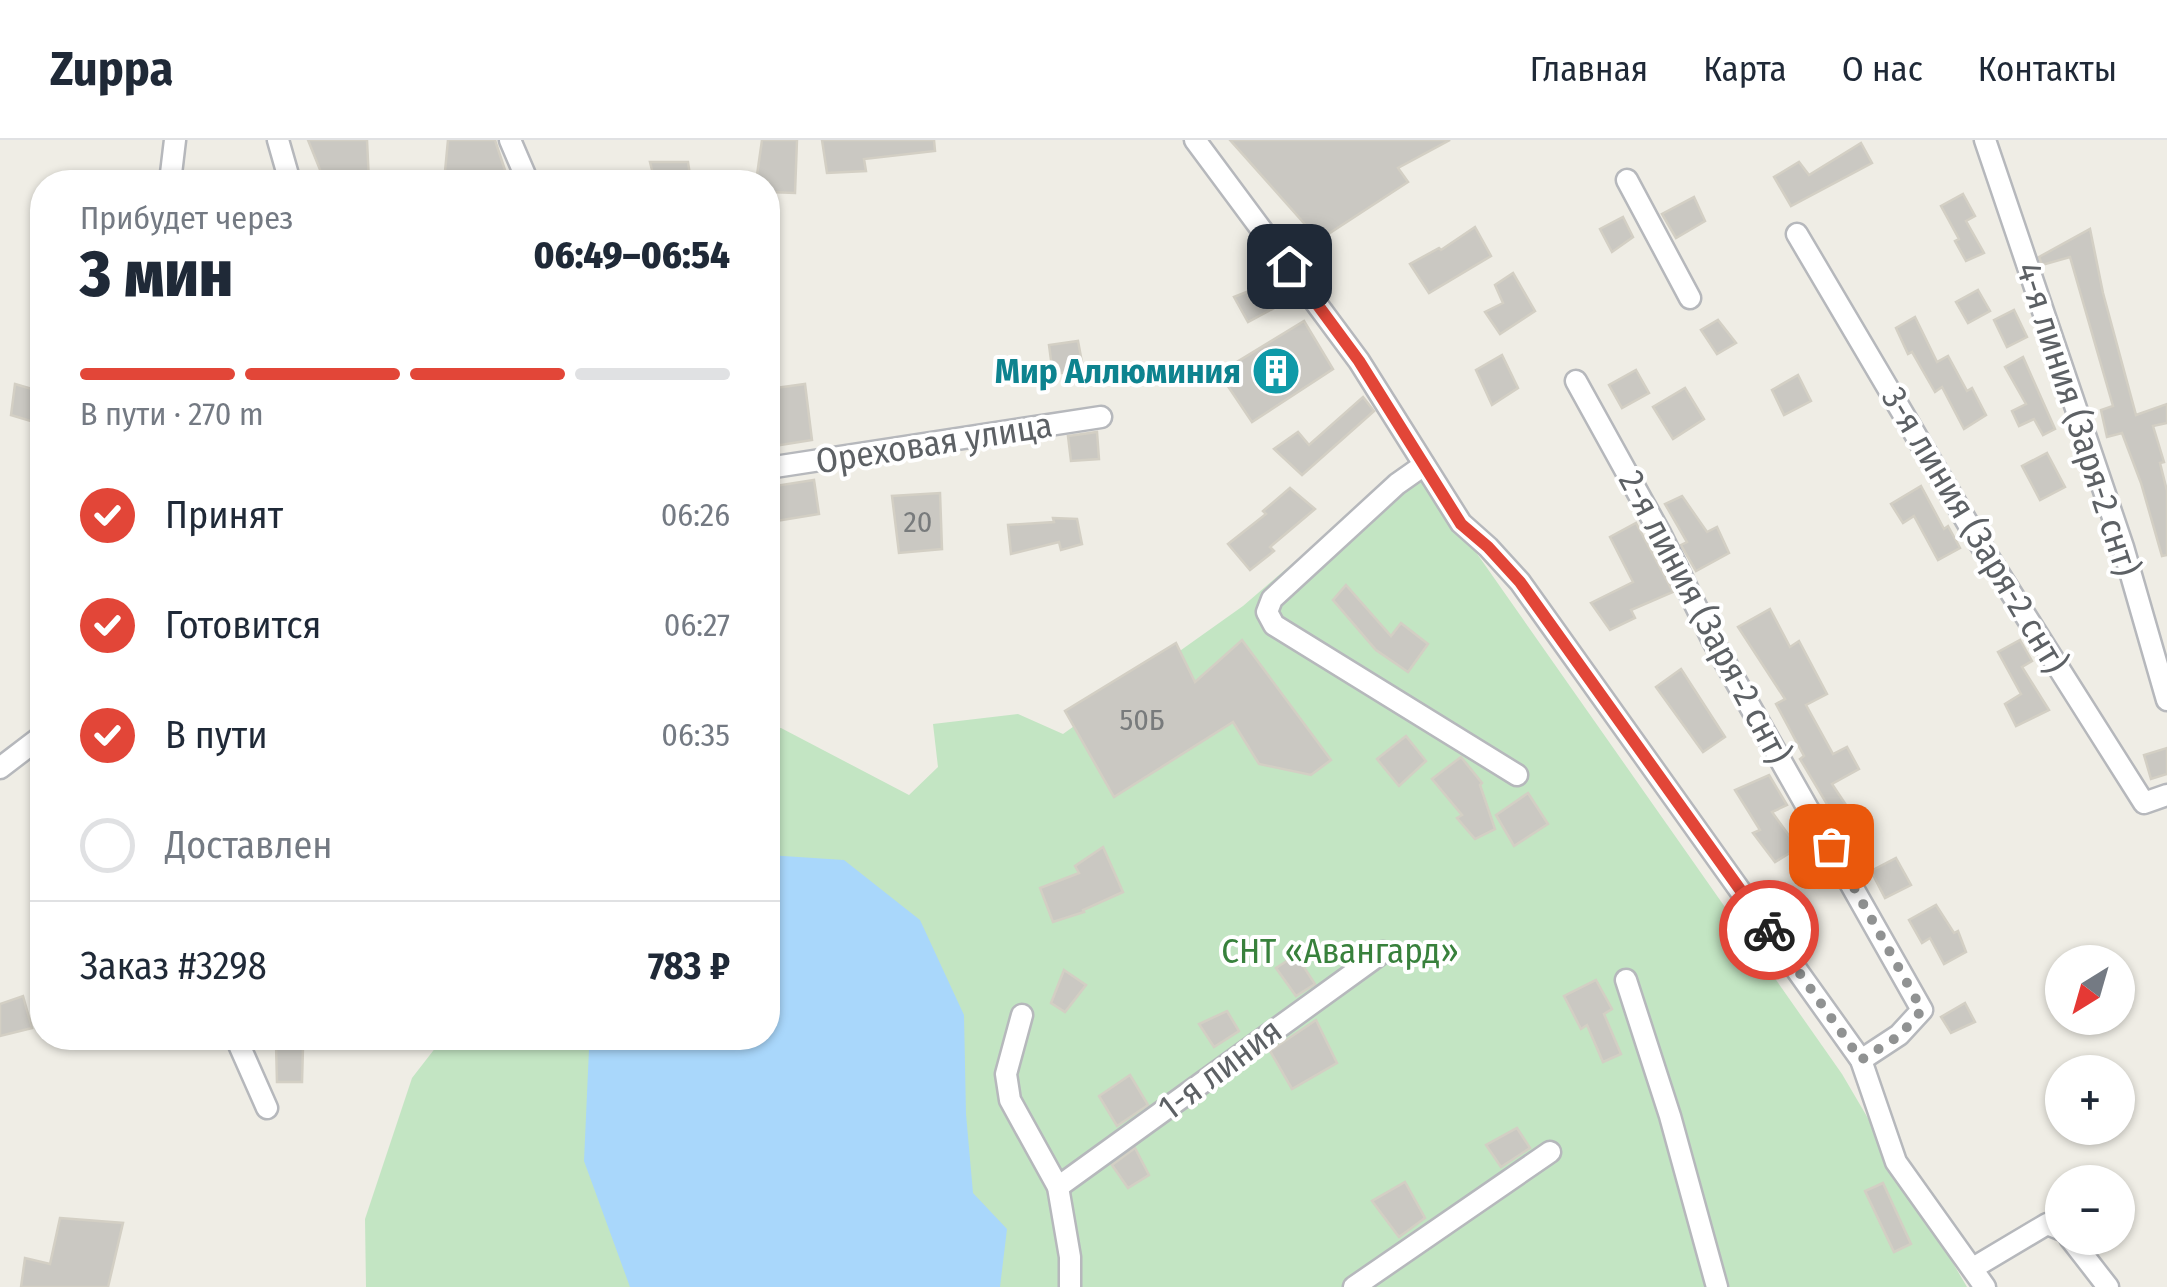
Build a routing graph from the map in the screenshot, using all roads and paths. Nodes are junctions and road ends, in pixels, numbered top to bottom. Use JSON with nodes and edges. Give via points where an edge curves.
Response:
{"nodes":[{"id":1,"x":175,"y":140,"type":"edge"},
{"id":2,"x":278,"y":140,"type":"edge"},
{"id":3,"x":510,"y":140,"type":"edge"},
{"id":4,"x":1196,"y":140,"type":"edge"},
{"id":5,"x":1985,"y":140,"type":"edge"},
{"id":6,"x":171,"y":170,"type":"edge"},
{"id":7,"x":287,"y":170,"type":"edge"},
{"id":8,"x":523,"y":170,"type":"edge"},
{"id":9,"x":1627,"y":180,"type":"dead end"},
{"id":10,"x":1797,"y":234,"type":"dead end"},
{"id":11,"x":1690,"y":298,"type":"dead end"},
{"id":12,"x":1576,"y":381,"type":"dead end"},
{"id":13,"x":1102,"y":417,"type":"dead end"},
{"id":14,"x":1424,"y":465,"type":"junction"},
{"id":15,"x":780,"y":466,"type":"edge"},
{"id":16,"x":2167,"y":700,"type":"edge"},
{"id":17,"x":30,"y":745,"type":"edge"},
{"id":18,"x":0,"y":768,"type":"edge"},
{"id":19,"x":1518,"y":774,"type":"dead end"},
{"id":20,"x":2167,"y":794,"type":"edge"},
{"id":21,"x":1383,"y":952,"type":"dead end"},
{"id":22,"x":1626,"y":980,"type":"dead end"},
{"id":23,"x":1022,"y":1015,"type":"dead end"},
{"id":24,"x":241,"y":1050,"type":"edge"},
{"id":25,"x":1861,"y":1060,"type":"junction"},
{"id":26,"x":267,"y":1108,"type":"dead end"},
{"id":27,"x":1550,"y":1152,"type":"dead end"},
{"id":28,"x":1058,"y":1187,"type":"junction"},
{"id":29,"x":2045,"y":1225,"type":"edge"},
{"id":30,"x":2083,"y":1255,"type":"edge"},
{"id":31,"x":1973,"y":1268,"type":"junction"},
{"id":32,"x":1070,"y":1287,"type":"edge"},
{"id":33,"x":1354,"y":1287,"type":"edge"},
{"id":34,"x":1718,"y":1287,"type":"edge"},
{"id":35,"x":1985,"y":1287,"type":"edge"},
{"id":36,"x":2108,"y":1287,"type":"edge"}],
"edges":[{"from":1,"to":6,"type":"street"},
{"from":2,"to":7,"type":"street"},
{"from":3,"to":8,"type":"street"},
{"from":4,"to":14,"type":"street","via":[[1359,361]]},
{"from":5,"to":16,"type":"street","name":"4-я линия (Заря-2 снт)"},
{"from":9,"to":11,"type":"street"},
{"from":10,"to":20,"type":"street","name":"3-я линия (Заря-2 снт)","via":[[2144,802]]},
{"from":12,"to":25,"type":"street","name":"2-я линия (Заря-2 снт)","via":[[1712,641],[1922,1010],[1899,1036]]},
{"from":13,"to":15,"type":"street","name":"Ореховая улица"},
{"from":14,"to":19,"type":"street","via":[[1272,599],[1267,612],[1274,626]]},
{"from":14,"to":25,"type":"street","via":[[1461,524],[1520,582],[1562,639]]},
{"from":17,"to":18,"type":"street"},
{"from":21,"to":28,"type":"street","name":"1-я линия"},
{"from":22,"to":34,"type":"street"},
{"from":23,"to":28,"type":"street","via":[[1006,1074],[1010,1100]]},
{"from":24,"to":26,"type":"street"},
{"from":25,"to":31,"type":"street","via":[[1896,1162]]},
{"from":27,"to":33,"type":"street"},
{"from":28,"to":32,"type":"street"},
{"from":29,"to":31,"type":"street"},
{"from":30,"to":36,"type":"street"},
{"from":31,"to":35,"type":"street"}]}
